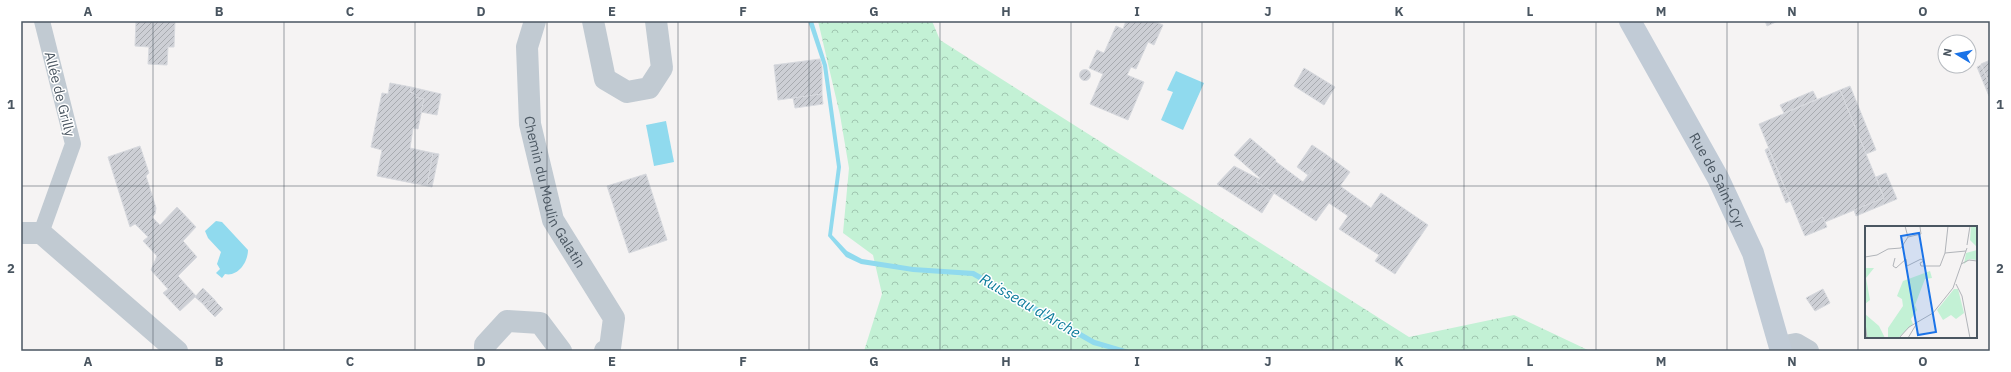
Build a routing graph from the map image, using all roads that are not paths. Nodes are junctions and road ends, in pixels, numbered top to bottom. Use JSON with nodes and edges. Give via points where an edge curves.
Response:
{"nodes":[{"id":1,"x":42,"y":21,"type":"edge"},
{"id":2,"x":535,"y":21,"type":"edge"},
{"id":3,"x":593,"y":21,"type":"edge"},
{"id":4,"x":656,"y":21,"type":"edge"},
{"id":5,"x":1630,"y":21,"type":"edge"},
{"id":6,"x":31,"y":233,"type":"edge"},
{"id":7,"x":1780,"y":349,"type":"edge"},
{"id":8,"x":177,"y":351,"type":"edge"},
{"id":9,"x":485,"y":351,"type":"edge"},
{"id":10,"x":561,"y":351,"type":"edge"},
{"id":11,"x":606,"y":351,"type":"edge"},
{"id":12,"x":1808,"y":351,"type":"edge"}],
"edges":[{"from":1,"to":6,"type":"lane","name":"Allée de Grilly","via":[[73,144]]},
{"from":2,"to":11,"type":"street","name":"Chemin du Moulin Galatin","via":[[527,47],[530,124],[553,220],[614,318],[610,348]]},
{"from":3,"to":4,"type":"street","via":[[605,79],[627,92],[649,88],[662,68]]},
{"from":5,"to":7,"type":"main road","name":"Rue de Saint-Cyr","via":[[1718,178],[1753,253]]},
{"from":6,"to":8,"type":"street","name":"Allée de Grilly"},
{"from":7,"to":12,"type":"street","via":[[1796,344]]},
{"from":9,"to":10,"type":"street","via":[[485,345],[507,321],[540,323]]}]}
